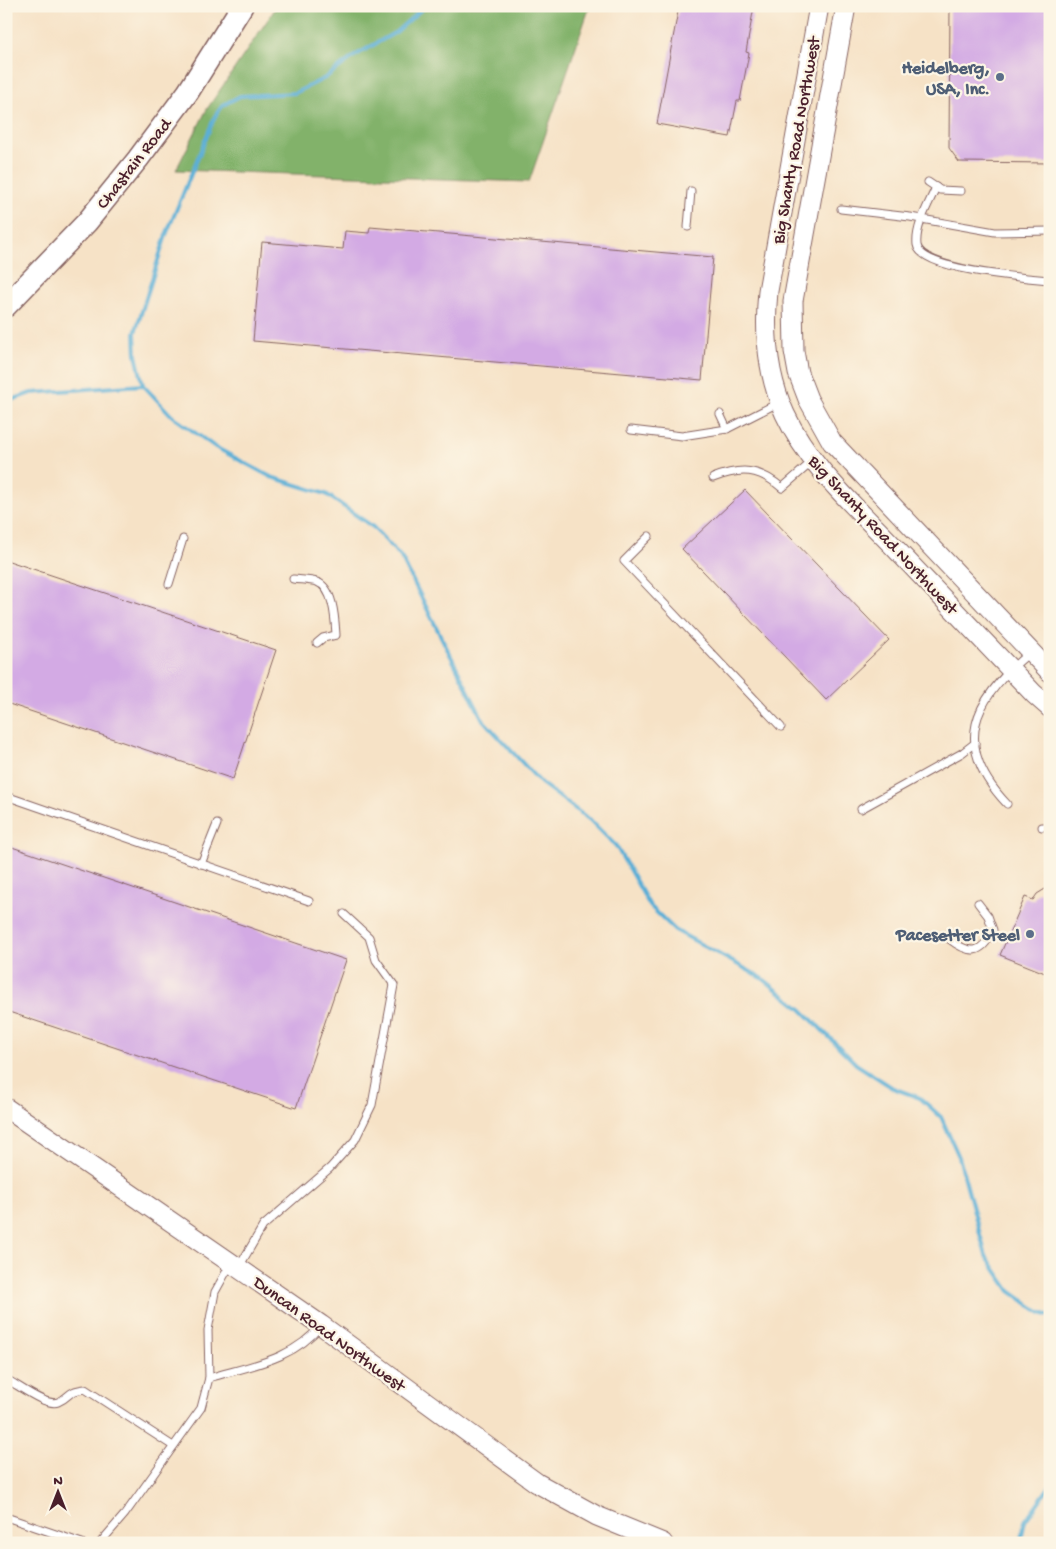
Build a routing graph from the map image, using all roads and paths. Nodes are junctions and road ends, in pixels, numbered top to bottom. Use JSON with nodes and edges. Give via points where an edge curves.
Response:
{"nodes":[{"id":1,"x":242,"y":6,"type":"edge"},
{"id":2,"x":819,"y":6,"type":"edge"},
{"id":3,"x":846,"y":6,"type":"edge"},
{"id":4,"x":928,"y":182,"type":"dead end"},
{"id":5,"x":936,"y":187,"type":"junction"},
{"id":6,"x":691,"y":191,"type":"dead end"},
{"id":7,"x":960,"y":191,"type":"dead end"},
{"id":8,"x":841,"y":209,"type":"dead end"},
{"id":9,"x":922,"y":219,"type":"junction"},
{"id":10,"x":688,"y":227,"type":"dead end"},
{"id":11,"x":1050,"y":231,"type":"edge"},
{"id":12,"x":1050,"y":280,"type":"edge"},
{"id":13,"x":6,"y":306,"type":"edge"},
{"id":14,"x":781,"y":402,"type":"junction"},
{"id":15,"x":720,"y":414,"type":"dead end"},
{"id":16,"x":727,"y":429,"type":"junction"},
{"id":17,"x":631,"y":430,"type":"dead end"},
{"id":18,"x":813,"y":460,"type":"junction"},
{"id":19,"x":713,"y":478,"type":"dead end"},
{"id":20,"x":649,"y":536,"type":"dead end"},
{"id":21,"x":183,"y":539,"type":"dead end"},
{"id":22,"x":293,"y":579,"type":"dead end"},
{"id":23,"x":170,"y":584,"type":"dead end"},
{"id":24,"x":317,"y":643,"type":"dead end"},
{"id":25,"x":1029,"y":653,"type":"junction"},
{"id":26,"x":1010,"y":669,"type":"junction"},
{"id":27,"x":1050,"y":672,"type":"edge"},
{"id":28,"x":1050,"y":708,"type":"edge"},
{"id":29,"x":781,"y":727,"type":"dead end"},
{"id":30,"x":975,"y":743,"type":"junction"},
{"id":31,"x":6,"y":796,"type":"edge"},
{"id":32,"x":1007,"y":804,"type":"dead end"},
{"id":33,"x":861,"y":809,"type":"dead end"},
{"id":34,"x":217,"y":824,"type":"dead end"},
{"id":35,"x":201,"y":864,"type":"junction"},
{"id":36,"x":309,"y":901,"type":"dead end"},
{"id":37,"x":978,"y":904,"type":"dead end"},
{"id":38,"x":344,"y":914,"type":"dead end"},
{"id":39,"x":949,"y":939,"type":"dead end"},
{"id":40,"x":6,"y":1108,"type":"edge"},
{"id":41,"x":235,"y":1265,"type":"junction"},
{"id":42,"x":321,"y":1325,"type":"junction"},
{"id":43,"x":209,"y":1378,"type":"junction"},
{"id":44,"x":6,"y":1379,"type":"edge"},
{"id":45,"x":173,"y":1446,"type":"junction"},
{"id":46,"x":6,"y":1517,"type":"edge"},
{"id":47,"x":82,"y":1543,"type":"edge"},
{"id":48,"x":100,"y":1543,"type":"edge"},
{"id":49,"x":663,"y":1543,"type":"edge"}],
"edges":[{"from":1,"to":13,"type":"main road","name":"Chastain Road","via":[[188,92],[138,158],[87,222]]},
{"from":2,"to":14,"type":"street","name":"Big Shanty Road Northwest","via":[[768,291],[767,345]]},
{"from":3,"to":25,"type":"street","name":"Big Shanty Road Northwest","via":[[792,301],[798,373],[808,399],[832,442]]},
{"from":4,"to":5,"type":"lane"},
{"from":5,"to":7,"type":"lane"},
{"from":5,"to":9,"type":"lane"},
{"from":6,"to":10,"type":"lane"},
{"from":8,"to":9,"type":"lane"},
{"from":9,"to":11,"type":"lane","via":[[995,232]]},
{"from":9,"to":12,"type":"lane","via":[[917,246],[920,254],[930,259],[996,276]]},
{"from":14,"to":16,"type":"lane"},
{"from":14,"to":18,"type":"street","name":"Big Shanty Road Northwest","via":[[795,433]]},
{"from":15,"to":16,"type":"lane"},
{"from":16,"to":17,"type":"lane","via":[[682,436]]},
{"from":18,"to":19,"type":"lane","via":[[782,488],[768,476],[754,472],[733,470]]},
{"from":18,"to":26,"type":"street","name":"Big Shanty Road Northwest"},
{"from":20,"to":29,"type":"lane","via":[[624,562]]},
{"from":21,"to":23,"type":"lane"},
{"from":22,"to":24,"type":"lane","via":[[318,582],[332,604],[336,635]]},
{"from":25,"to":26,"type":"lane"},
{"from":25,"to":27,"type":"street","name":"Big Shanty Road Northwest"},
{"from":26,"to":28,"type":"street","name":"Big Shanty Road Northwest"},
{"from":26,"to":30,"type":"lane","via":[[984,701],[977,720]]},
{"from":30,"to":32,"type":"lane","via":[[978,763],[990,786]]},
{"from":30,"to":33,"type":"lane"},
{"from":31,"to":35,"type":"lane"},
{"from":34,"to":35,"type":"lane"},
{"from":35,"to":36,"type":"lane"},
{"from":37,"to":39,"type":"lane","via":[[988,916],[993,930],[987,944],[975,950],[963,950]]},
{"from":38,"to":41,"type":"lane","via":[[369,937],[376,960],[394,985],[372,1105],[355,1140],[330,1168],[262,1226]]},
{"from":40,"to":41,"type":"street","name":"Duncan Road Northwest"},
{"from":41,"to":42,"type":"street","name":"Duncan Road Northwest"},
{"from":41,"to":43,"type":"lane","via":[[215,1292],[208,1330]]},
{"from":42,"to":43,"type":"lane","via":[[299,1348],[272,1360]]},
{"from":42,"to":49,"type":"street","name":"Duncan Road Northwest","via":[[537,1483],[598,1516]]},
{"from":43,"to":45,"type":"lane","via":[[201,1408]]},
{"from":44,"to":45,"type":"lane","via":[[49,1403],[59,1402],[72,1390],[85,1389]]},
{"from":45,"to":48,"type":"lane"},
{"from":46,"to":47,"type":"lane"}]}
